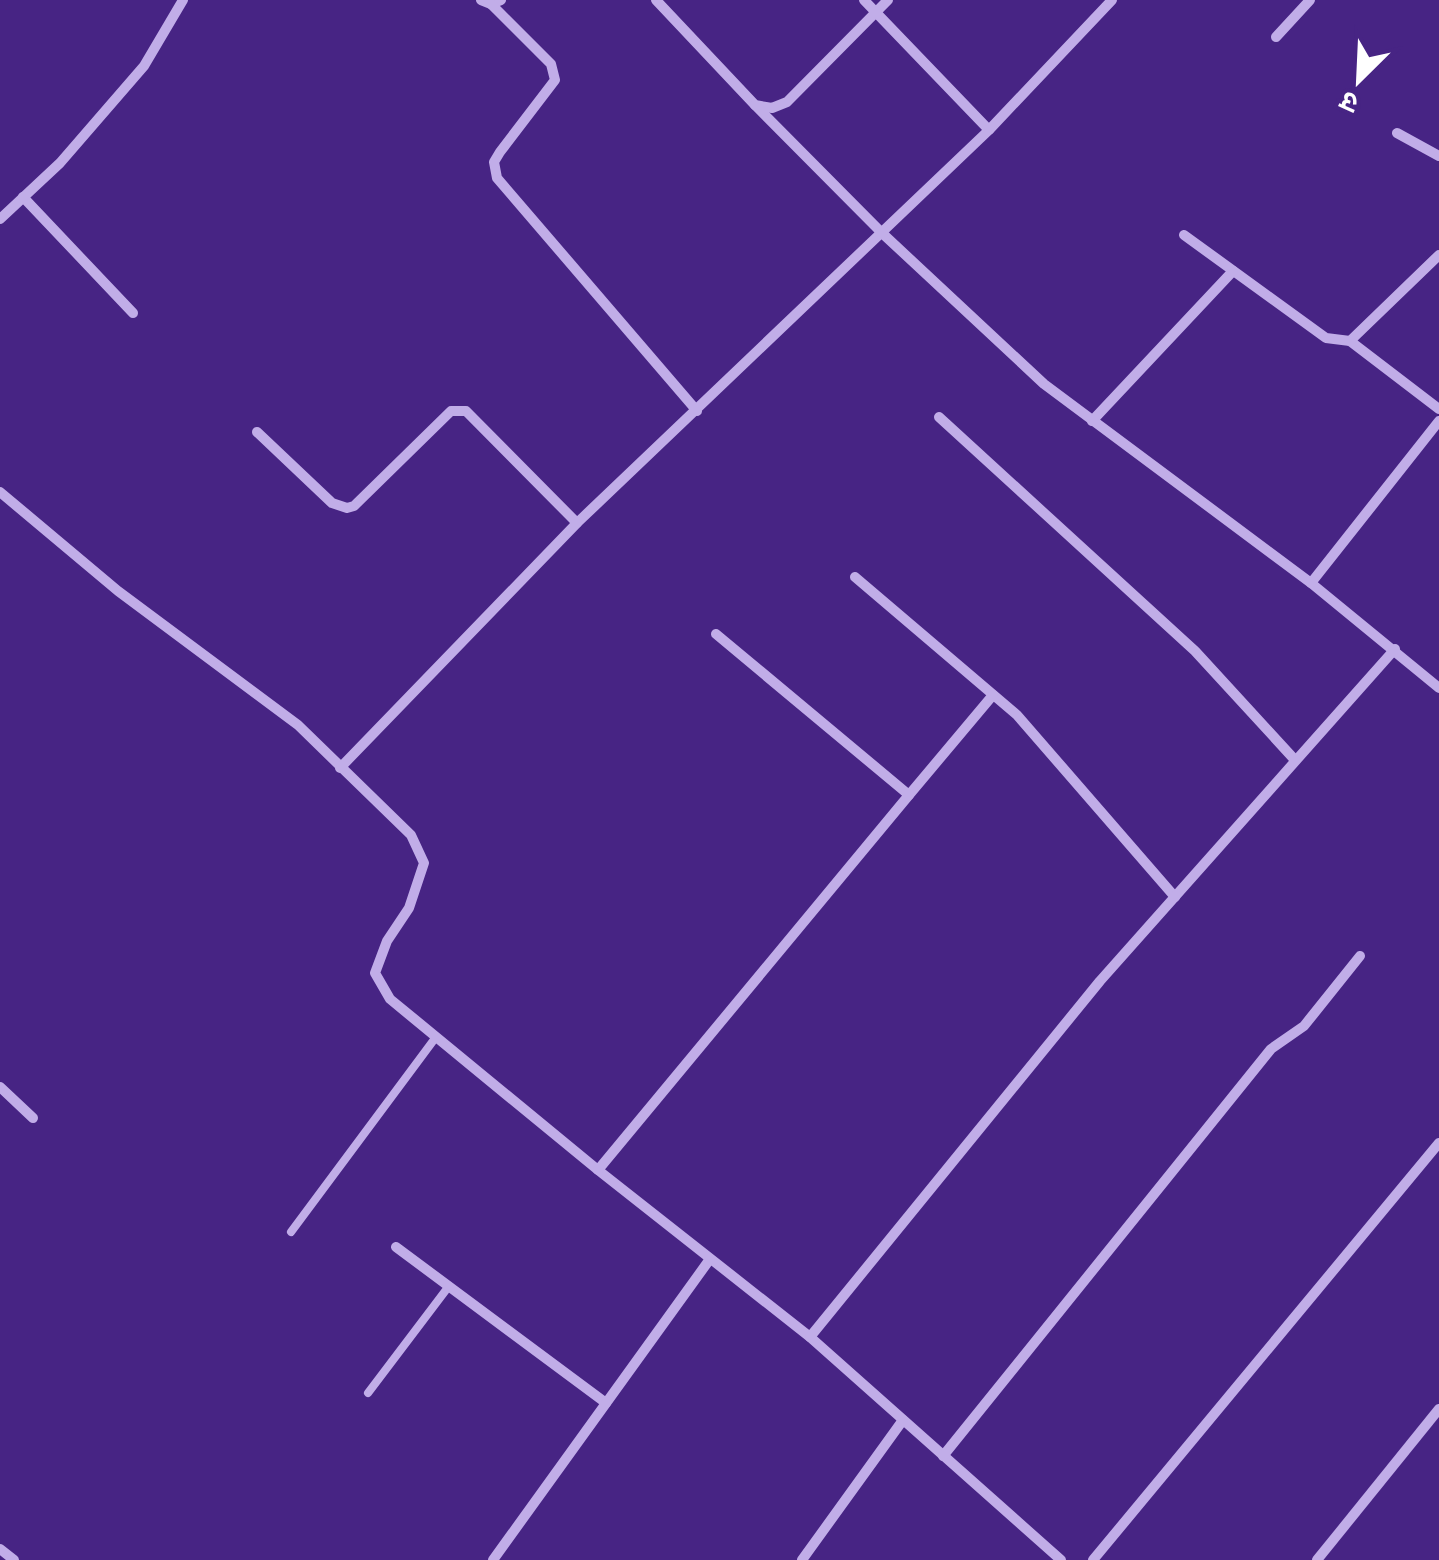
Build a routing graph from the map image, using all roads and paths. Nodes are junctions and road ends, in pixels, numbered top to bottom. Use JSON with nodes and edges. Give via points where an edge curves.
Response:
{"nodes":[{"id":1,"x":183,"y":0,"type":"edge"},
{"id":2,"x":656,"y":0,"type":"edge"},
{"id":3,"x":864,"y":0,"type":"edge"},
{"id":4,"x":888,"y":0,"type":"edge"},
{"id":5,"x":1112,"y":0,"type":"edge"},
{"id":6,"x":1310,"y":0,"type":"edge"},
{"id":7,"x":491,"y":2,"type":"edge"},
{"id":8,"x":875,"y":12,"type":"junction"},
{"id":9,"x":1276,"y":37,"type":"dead end"},
{"id":10,"x":755,"y":105,"type":"junction"},
{"id":11,"x":989,"y":130,"type":"junction"},
{"id":12,"x":1397,"y":133,"type":"dead end"},
{"id":13,"x":1439,"y":156,"type":"edge"},
{"id":14,"x":23,"y":197,"type":"junction"},
{"id":15,"x":0,"y":219,"type":"edge"},
{"id":16,"x":882,"y":234,"type":"junction"},
{"id":17,"x":1184,"y":235,"type":"dead end"},
{"id":18,"x":1439,"y":255,"type":"edge"},
{"id":19,"x":1429,"y":267,"type":"junction"},
{"id":20,"x":1233,"y":271,"type":"junction"},
{"id":21,"x":1439,"y":275,"type":"edge"},
{"id":22,"x":133,"y":313,"type":"dead end"},
{"id":23,"x":1350,"y":341,"type":"junction"},
{"id":24,"x":1439,"y":409,"type":"edge"},
{"id":25,"x":697,"y":411,"type":"junction"},
{"id":26,"x":939,"y":417,"type":"dead end"},
{"id":27,"x":1092,"y":421,"type":"junction"},
{"id":28,"x":1439,"y":421,"type":"edge"},
{"id":29,"x":257,"y":432,"type":"dead end"},
{"id":30,"x":0,"y":492,"type":"edge"},
{"id":31,"x":576,"y":522,"type":"junction"},
{"id":32,"x":855,"y":577,"type":"dead end"},
{"id":33,"x":1311,"y":583,"type":"junction"},
{"id":34,"x":716,"y":634,"type":"dead end"},
{"id":35,"x":1395,"y":649,"type":"junction"},
{"id":36,"x":1439,"y":688,"type":"edge"},
{"id":37,"x":993,"y":695,"type":"junction"},
{"id":38,"x":1296,"y":760,"type":"junction"},
{"id":39,"x":340,"y":768,"type":"junction"},
{"id":40,"x":909,"y":795,"type":"junction"},
{"id":41,"x":1175,"y":897,"type":"junction"},
{"id":42,"x":1360,"y":956,"type":"dead end"},
{"id":43,"x":436,"y":1037,"type":"junction"},
{"id":44,"x":0,"y":1087,"type":"edge"},
{"id":45,"x":34,"y":1118,"type":"dead end"},
{"id":46,"x":1439,"y":1143,"type":"edge"},
{"id":47,"x":598,"y":1170,"type":"junction"},
{"id":48,"x":291,"y":1232,"type":"dead end"},
{"id":49,"x":396,"y":1247,"type":"dead end"},
{"id":50,"x":710,"y":1259,"type":"junction"},
{"id":51,"x":449,"y":1286,"type":"junction"},
{"id":52,"x":810,"y":1337,"type":"junction"},
{"id":53,"x":368,"y":1393,"type":"dead end"},
{"id":54,"x":606,"y":1403,"type":"junction"},
{"id":55,"x":1439,"y":1409,"type":"edge"},
{"id":56,"x":904,"y":1420,"type":"junction"},
{"id":57,"x":944,"y":1456,"type":"junction"},
{"id":58,"x":0,"y":1550,"type":"edge"},
{"id":59,"x":14,"y":1560,"type":"edge"},
{"id":60,"x":493,"y":1560,"type":"edge"},
{"id":61,"x":802,"y":1560,"type":"edge"},
{"id":62,"x":1062,"y":1560,"type":"edge"},
{"id":63,"x":1093,"y":1560,"type":"edge"},
{"id":64,"x":1316,"y":1560,"type":"edge"}],
"edges":[{"from":1,"to":14,"type":"street","via":[[144,66]]},
{"from":2,"to":10,"type":"street"},
{"from":3,"to":8,"type":"street"},
{"from":4,"to":8,"type":"street"},
{"from":5,"to":11,"type":"street"},
{"from":6,"to":9,"type":"street"},
{"from":7,"to":25,"type":"street","via":[[551,64],[555,80],[500,152],[496,178]]},
{"from":8,"to":10,"type":"street","via":[[788,102]]},
{"from":8,"to":11,"type":"street"},
{"from":10,"to":16,"type":"street"},
{"from":11,"to":16,"type":"street"},
{"from":12,"to":13,"type":"street"},
{"from":14,"to":15,"type":"street"},
{"from":14,"to":22,"type":"street"},
{"from":16,"to":25,"type":"street"},
{"from":16,"to":27,"type":"street"},
{"from":17,"to":20,"type":"street"},
{"from":18,"to":19,"type":"street"},
{"from":19,"to":21,"type":"street"},
{"from":19,"to":23,"type":"street"},
{"from":20,"to":23,"type":"street","via":[[1326,338]]},
{"from":20,"to":27,"type":"street"},
{"from":23,"to":24,"type":"street"},
{"from":25,"to":31,"type":"street"},
{"from":26,"to":38,"type":"street","via":[[1195,652]]},
{"from":27,"to":33,"type":"street"},
{"from":28,"to":33,"type":"street"},
{"from":29,"to":31,"type":"street","via":[[332,503],[347,508],[450,412],[466,411]]},
{"from":30,"to":39,"type":"street","via":[[118,592],[298,725]]},
{"from":31,"to":39,"type":"street"},
{"from":32,"to":37,"type":"street"},
{"from":33,"to":35,"type":"street"},
{"from":34,"to":40,"type":"street"},
{"from":35,"to":36,"type":"street"},
{"from":35,"to":38,"type":"street"},
{"from":37,"to":40,"type":"street"},
{"from":37,"to":41,"type":"street"},
{"from":38,"to":41,"type":"street"},
{"from":39,"to":43,"type":"street","via":[[411,834],[424,863],[375,973],[390,998]]},
{"from":40,"to":47,"type":"street"},
{"from":41,"to":52,"type":"street"},
{"from":42,"to":57,"type":"street","via":[[1304,1026],[1271,1048]]},
{"from":43,"to":47,"type":"street"},
{"from":43,"to":48,"type":"lane"},
{"from":44,"to":45,"type":"street"},
{"from":46,"to":63,"type":"street"},
{"from":47,"to":50,"type":"street"},
{"from":49,"to":51,"type":"street"},
{"from":50,"to":52,"type":"street"},
{"from":50,"to":54,"type":"street"},
{"from":51,"to":53,"type":"lane"},
{"from":51,"to":54,"type":"street"},
{"from":52,"to":56,"type":"street"},
{"from":54,"to":60,"type":"street"},
{"from":55,"to":64,"type":"street"},
{"from":56,"to":57,"type":"street"},
{"from":56,"to":61,"type":"street"},
{"from":57,"to":62,"type":"street"},
{"from":58,"to":59,"type":"street"}]}
